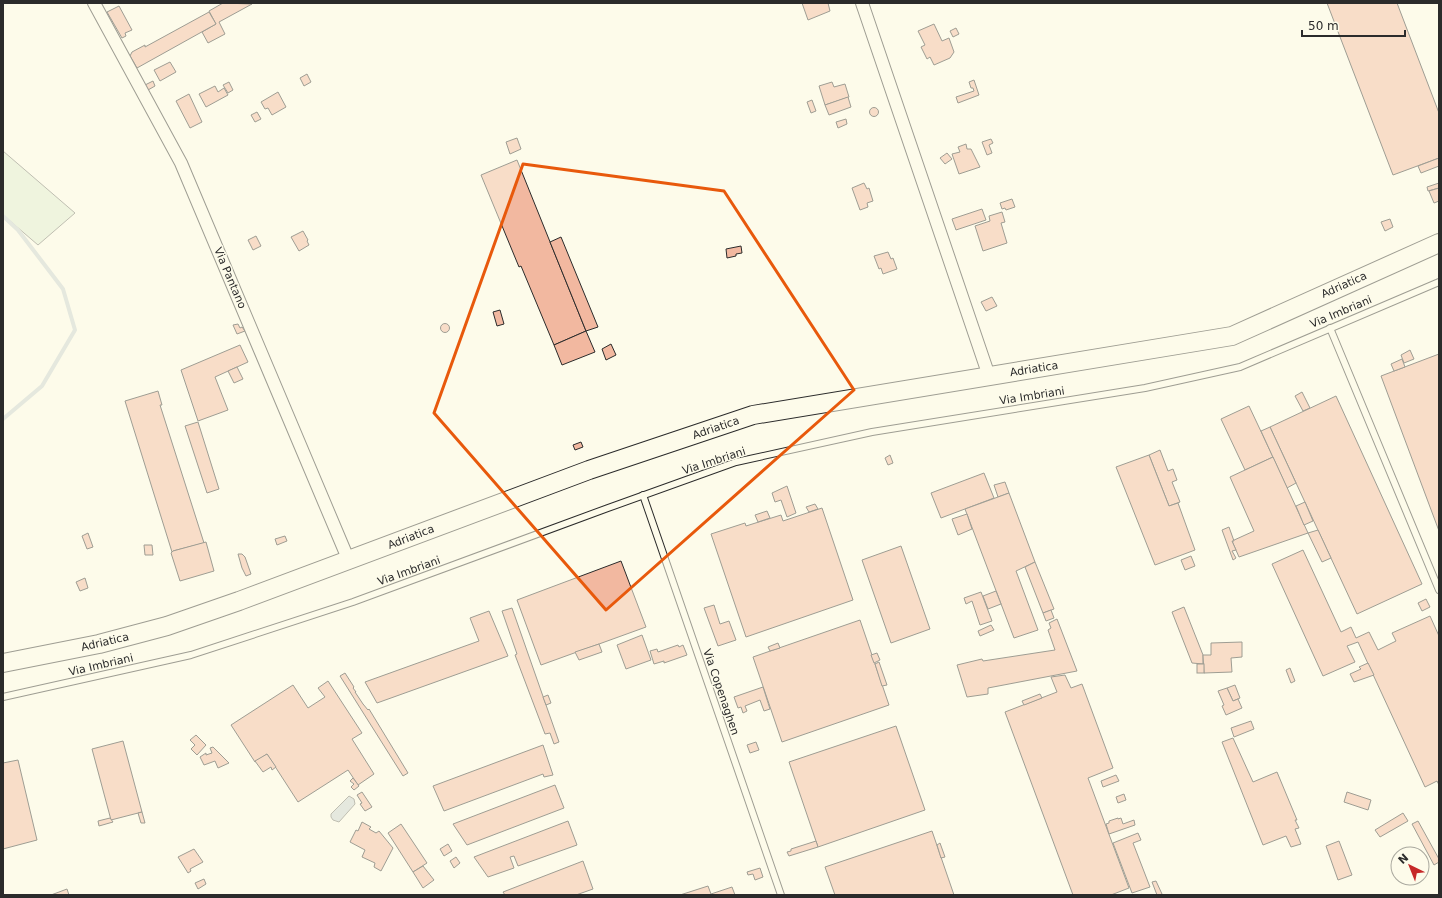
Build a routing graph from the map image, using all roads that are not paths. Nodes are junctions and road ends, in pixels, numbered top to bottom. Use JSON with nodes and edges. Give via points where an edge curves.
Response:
{"nodes":[{"id":1,"x":94,"y":3,"type":"edge"},
{"id":2,"x":862,"y":3,"type":"edge"},
{"id":3,"x":1439,"y":243,"type":"edge"},
{"id":4,"x":1439,"y":282,"type":"edge"},
{"id":5,"x":1330,"y":328,"type":"junction"},
{"id":6,"x":989,"y":376,"type":"junction"},
{"id":7,"x":643,"y":495,"type":"junction"},
{"id":8,"x":349,"y":561,"type":"junction"},
{"id":9,"x":1439,"y":590,"type":"edge"},
{"id":10,"x":3,"y":663,"type":"edge"},
{"id":11,"x":3,"y":697,"type":"edge"},
{"id":12,"x":781,"y":895,"type":"edge"}],
"edges":[{"from":1,"to":8,"type":"street","name":"Via Pantano","via":[[181,163]]},
{"from":2,"to":6,"type":"street"},
{"from":3,"to":6,"type":"main road","name":"Adriatica","via":[[1232,336]]},
{"from":4,"to":5,"type":"lane","name":"Via Imbriani"},
{"from":5,"to":7,"type":"lane","name":"Via Imbriani","via":[[1240,367],[1145,388],[865,434],[736,462]]},
{"from":5,"to":9,"type":"lane"},
{"from":6,"to":8,"type":"main road","name":"Adriatica","via":[[753,415],[589,470]]},
{"from":7,"to":11,"type":"lane","name":"Via Imbriani","via":[[353,602],[191,655]]},
{"from":7,"to":12,"type":"lane","name":"Via Copenaghen"},
{"from":8,"to":10,"type":"main road","name":"Adriatica","via":[[166,626],[99,644]]}]}
